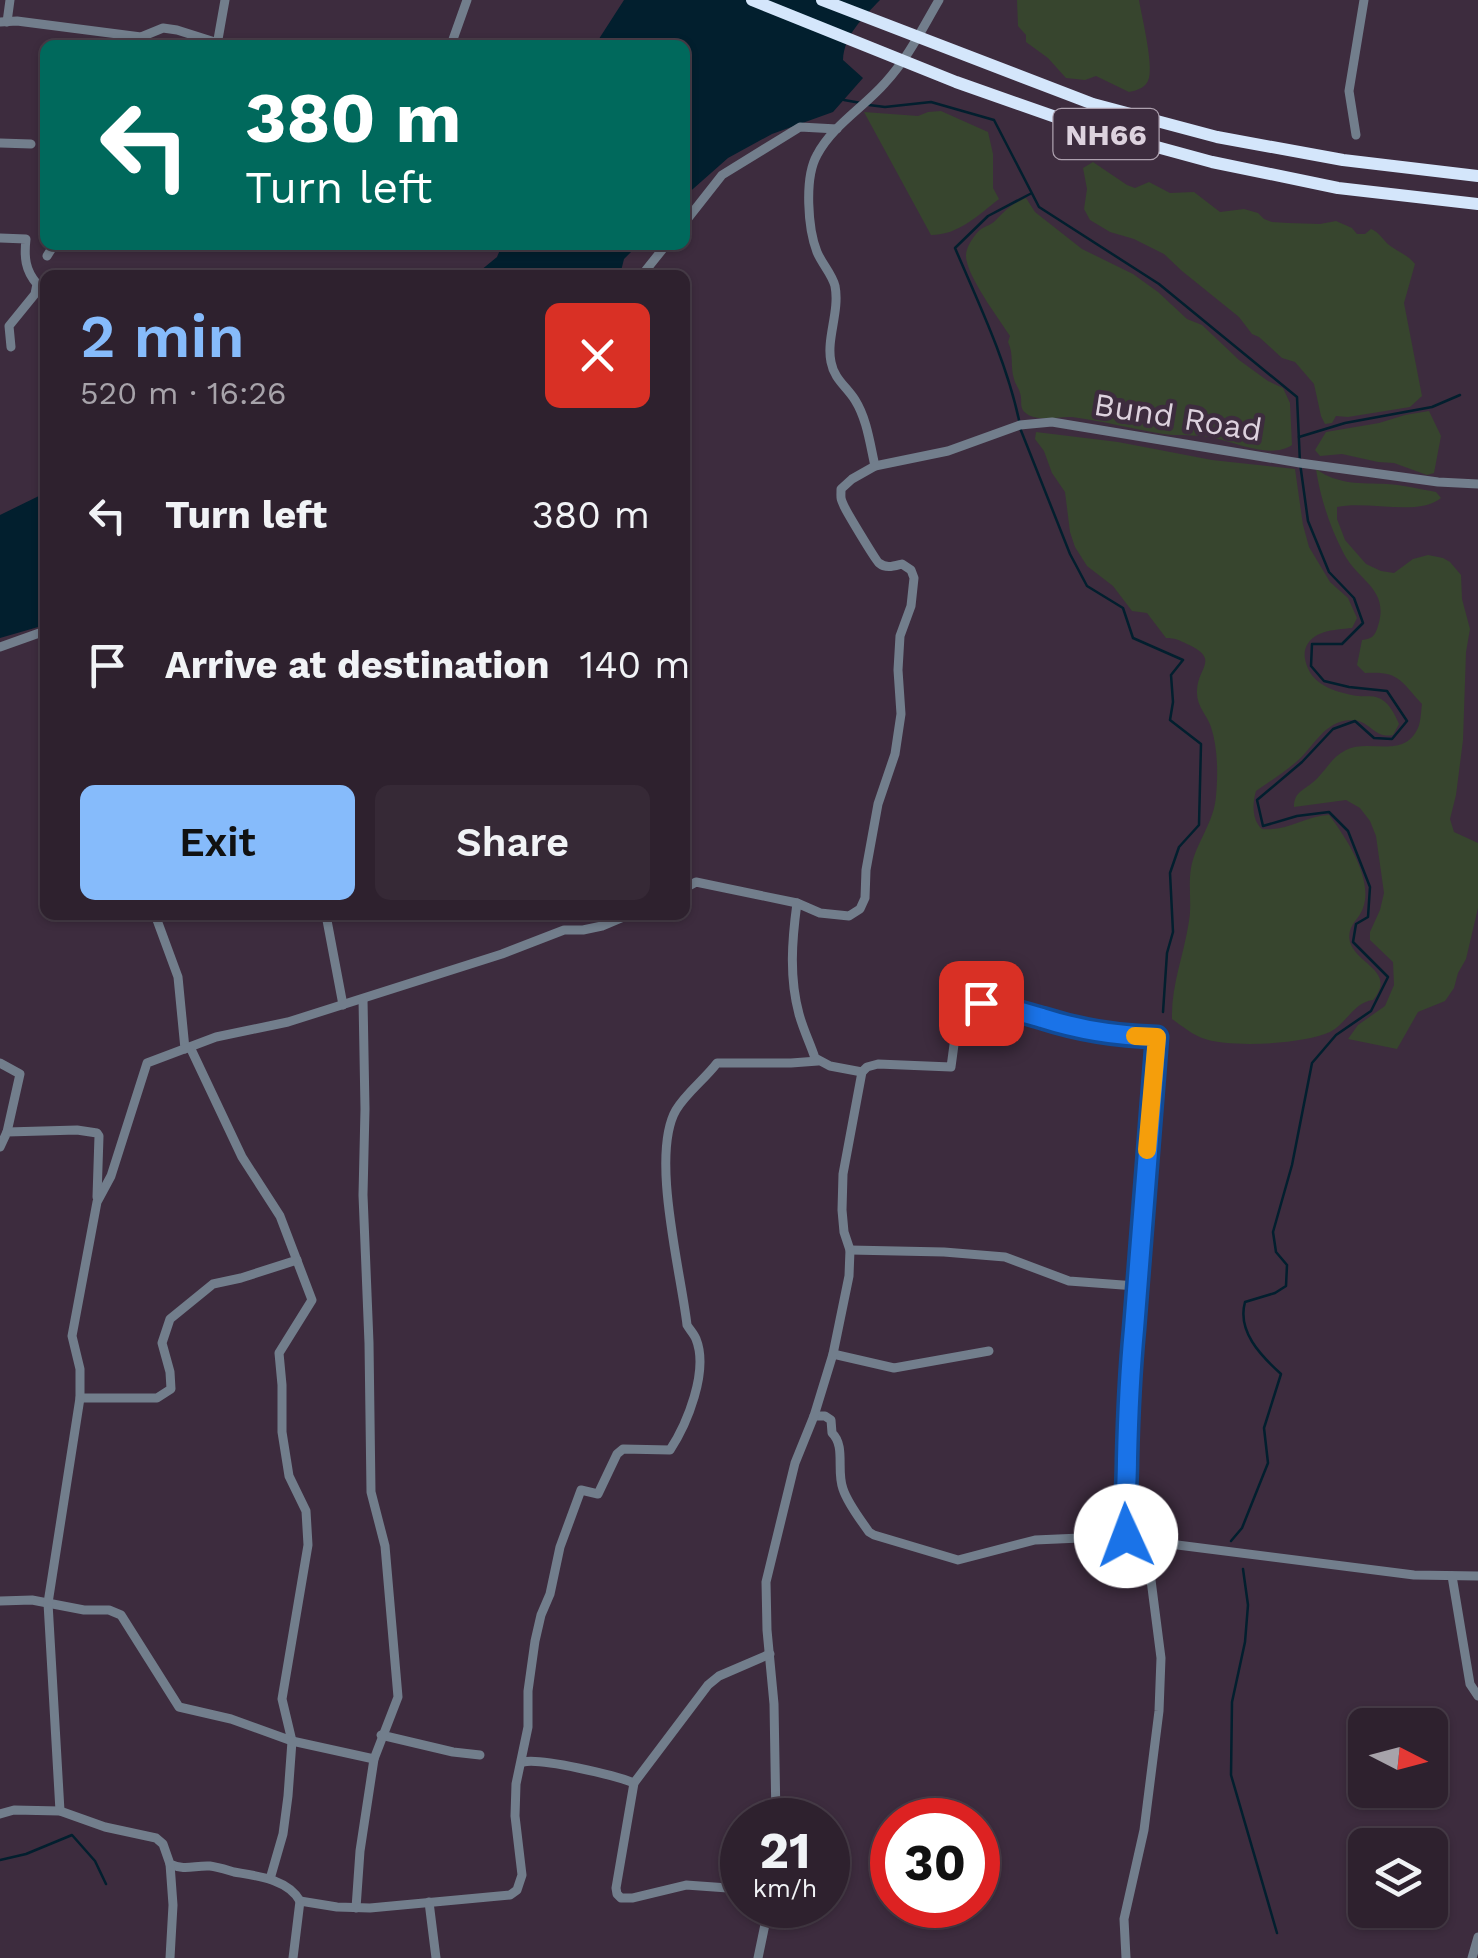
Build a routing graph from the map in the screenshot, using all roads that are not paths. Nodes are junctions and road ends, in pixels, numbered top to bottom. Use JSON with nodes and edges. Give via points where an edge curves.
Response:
{"nodes":[{"id":1,"x":10,"y":0,"type":"edge"},
{"id":2,"x":225,"y":0,"type":"edge"},
{"id":3,"x":466,"y":0,"type":"edge"},
{"id":4,"x":752,"y":0,"type":"edge"},
{"id":5,"x":822,"y":0,"type":"edge"},
{"id":6,"x":940,"y":0,"type":"edge"},
{"id":7,"x":1364,"y":0,"type":"edge"},
{"id":8,"x":2,"y":23,"type":"edge"},
{"id":9,"x":206,"y":40,"type":"edge"},
{"id":10,"x":219,"y":40,"type":"edge"},
{"id":11,"x":453,"y":40,"type":"edge"},
{"id":12,"x":837,"y":129,"type":"junction"},
{"id":13,"x":1356,"y":135,"type":"dead end"},
{"id":14,"x":0,"y":143,"type":"edge"},
{"id":15,"x":31,"y":144,"type":"dead end"},
{"id":16,"x":1478,"y":176,"type":"edge"},
{"id":17,"x":1478,"y":204,"type":"edge"},
{"id":18,"x":690,"y":216,"type":"edge"},
{"id":19,"x":0,"y":238,"type":"edge"},
{"id":20,"x":51,"y":250,"type":"edge"},
{"id":21,"x":662,"y":250,"type":"edge"},
{"id":22,"x":47,"y":256,"type":"dead end"},
{"id":23,"x":646,"y":270,"type":"edge"},
{"id":24,"x":10,"y":348,"type":"dead end"},
{"id":25,"x":875,"y":466,"type":"junction"},
{"id":26,"x":1478,"y":484,"type":"edge"},
{"id":27,"x":40,"y":633,"type":"edge"},
{"id":28,"x":0,"y":647,"type":"edge"},
{"id":29,"x":690,"y":885,"type":"edge"},
{"id":30,"x":797,"y":903,"type":"junction"},
{"id":31,"x":157,"y":920,"type":"dead end"},
{"id":32,"x":327,"y":920,"type":"edge"},
{"id":33,"x":616,"y":920,"type":"edge"},
{"id":34,"x":362,"y":999,"type":"junction"},
{"id":35,"x":342,"y":1006,"type":"junction"},
{"id":36,"x":187,"y":1048,"type":"junction"},
{"id":37,"x":820,"y":1060,"type":"junction"},
{"id":38,"x":0,"y":1063,"type":"edge"},
{"id":39,"x":862,"y":1072,"type":"junction"},
{"id":40,"x":7,"y":1132,"type":"junction"},
{"id":41,"x":0,"y":1147,"type":"edge"},
{"id":42,"x":97,"y":1202,"type":"junction"},
{"id":43,"x":850,"y":1250,"type":"junction"},
{"id":44,"x":297,"y":1260,"type":"junction"},
{"id":45,"x":1136,"y":1286,"type":"junction"},
{"id":46,"x":989,"y":1351,"type":"dead end"},
{"id":47,"x":833,"y":1354,"type":"junction"},
{"id":48,"x":80,"y":1398,"type":"junction"},
{"id":49,"x":814,"y":1416,"type":"junction"},
{"id":50,"x":1126,"y":1536,"type":"junction"},
{"id":51,"x":1146,"y":1541,"type":"junction"},
{"id":52,"x":1452,"y":1576,"type":"junction"},
{"id":53,"x":1478,"y":1576,"type":"edge"},
{"id":54,"x":0,"y":1601,"type":"edge"},
{"id":55,"x":48,"y":1603,"type":"junction"},
{"id":56,"x":770,"y":1654,"type":"junction"},
{"id":57,"x":1478,"y":1696,"type":"edge"},
{"id":58,"x":381,"y":1735,"type":"junction"},
{"id":59,"x":292,"y":1741,"type":"junction"},
{"id":60,"x":480,"y":1755,"type":"dead end"},
{"id":61,"x":374,"y":1759,"type":"junction"},
{"id":62,"x":523,"y":1762,"type":"junction"},
{"id":63,"x":634,"y":1783,"type":"junction"},
{"id":64,"x":776,"y":1798,"type":"edge"},
{"id":65,"x":60,"y":1811,"type":"junction"},
{"id":66,"x":0,"y":1814,"type":"edge"},
{"id":67,"x":170,"y":1864,"type":"junction"},
{"id":68,"x":270,"y":1879,"type":"junction"},
{"id":69,"x":720,"y":1888,"type":"edge"},
{"id":70,"x":300,"y":1901,"type":"junction"},
{"id":71,"x":429,"y":1902,"type":"junction"},
{"id":72,"x":356,"y":1908,"type":"junction"},
{"id":73,"x":764,"y":1928,"type":"edge"},
{"id":74,"x":1478,"y":1937,"type":"edge"},
{"id":75,"x":170,"y":1958,"type":"edge"},
{"id":76,"x":293,"y":1958,"type":"edge"},
{"id":77,"x":436,"y":1958,"type":"edge"},
{"id":78,"x":758,"y":1958,"type":"edge"},
{"id":79,"x":1126,"y":1958,"type":"edge"},
{"id":80,"x":1472,"y":1958,"type":"edge"}],
"edges":[{"from":1,"to":8,"type":"street"},
{"from":2,"to":10,"type":"street"},
{"from":3,"to":11,"type":"street"},
{"from":4,"to":17,"type":"highway","number":"NH66","bridge":true,"via":[[1087,128],[1338,188]]},
{"from":5,"to":16,"type":"highway","number":"NH66","bridge":true,"via":[[1093,104],[1217,137]]},
{"from":6,"to":12,"type":"street","via":[[909,53]]},
{"from":7,"to":13,"type":"street","via":[[1349,91]]},
{"from":8,"to":9,"type":"street","via":[[141,36],[163,28]]},
{"from":12,"to":18,"type":"street","via":[[800,127],[784,136],[722,175]]},
{"from":12,"to":25,"type":"street","via":[[812,169],[812,234],[834,283],[829,357],[864,420]]},
{"from":14,"to":15,"type":"street"},
{"from":19,"to":24,"type":"street","via":[[26,240],[27,272],[37,284],[9,326]]},
{"from":20,"to":22,"type":"street"},
{"from":21,"to":23,"type":"street"},
{"from":25,"to":26,"type":"street","name":"Bund Road","via":[[1052,422]]},
{"from":25,"to":30,"type":"street","via":[[845,484],[841,498],[876,561],[902,564],[914,578],[900,636],[895,754],[878,804],[860,909],[850,916]]},
{"from":27,"to":28,"type":"street"},
{"from":29,"to":30,"type":"street"},
{"from":30,"to":37,"type":"street","via":[[794,988]]},
{"from":31,"to":36,"type":"street","via":[[178,977]]},
{"from":32,"to":35,"type":"street"},
{"from":33,"to":34,"type":"street","via":[[564,930]]},
{"from":34,"to":35,"type":"street"},
{"from":34,"to":58,"type":"street","via":[[371,1492],[385,1546],[398,1697]]},
{"from":35,"to":36,"type":"street"},
{"from":36,"to":42,"type":"street","via":[[148,1063],[112,1176]]},
{"from":36,"to":44,"type":"street","via":[[280,1216]]},
{"from":37,"to":39,"type":"street"},
{"from":37,"to":62,"type":"street","via":[[717,1063],[677,1108],[669,1127],[666,1183],[688,1325],[698,1342],[696,1386],[670,1450],[623,1449],[598,1494],[580,1490],[534,1641]]},
{"from":38,"to":40,"type":"street","via":[[20,1074]]},
{"from":39,"to":43,"type":"street","via":[[844,1174]]},
{"from":39,"to":45,"type":"street","via":[[878,1064],[951,1068],[960,1000],[1118,1036],[1157,1037]]},
{"from":40,"to":41,"type":"street"},
{"from":40,"to":42,"type":"street","via":[[97,1133]]},
{"from":42,"to":48,"type":"street","via":[[72,1336]]},
{"from":43,"to":45,"type":"street","via":[[1005,1257],[1069,1281]]},
{"from":43,"to":47,"type":"street"},
{"from":44,"to":48,"type":"street","via":[[213,1284],[170,1319],[162,1343],[171,1389],[158,1398]]},
{"from":44,"to":59,"type":"street","via":[[312,1300],[279,1353],[288,1476],[306,1511],[308,1545],[282,1699]]},
{"from":45,"to":50,"type":"street"},
{"from":46,"to":47,"type":"street","via":[[894,1368]]},
{"from":47,"to":49,"type":"street"},
{"from":48,"to":55,"type":"street"},
{"from":49,"to":50,"type":"street","via":[[831,1420],[844,1494],[874,1535],[958,1560],[1035,1540]]},
{"from":49,"to":56,"type":"street","via":[[795,1463],[766,1582]]},
{"from":50,"to":51,"type":"street"},
{"from":51,"to":52,"type":"street"},
{"from":51,"to":79,"type":"street","via":[[1161,1658],[1159,1712],[1124,1919]]},
{"from":52,"to":53,"type":"street"},
{"from":52,"to":57,"type":"street","via":[[1470,1684]]},
{"from":54,"to":55,"type":"street"},
{"from":55,"to":59,"type":"street","via":[[121,1615],[179,1706]]},
{"from":55,"to":65,"type":"street"},
{"from":56,"to":63,"type":"street","via":[[708,1685]]},
{"from":56,"to":64,"type":"street"},
{"from":58,"to":60,"type":"street"},
{"from":58,"to":61,"type":"street"},
{"from":59,"to":61,"type":"street"},
{"from":59,"to":68,"type":"street","via":[[283,1834]]},
{"from":61,"to":72,"type":"street"},
{"from":62,"to":63,"type":"street","via":[[542,1760]]},
{"from":62,"to":71,"type":"street","via":[[516,1784],[518,1890]]},
{"from":63,"to":69,"type":"street","via":[[617,1894]]},
{"from":65,"to":66,"type":"street"},
{"from":65,"to":67,"type":"street","via":[[156,1838]]},
{"from":67,"to":68,"type":"street"},
{"from":67,"to":75,"type":"street"},
{"from":68,"to":70,"type":"street"},
{"from":70,"to":72,"type":"street"},
{"from":70,"to":76,"type":"street"},
{"from":71,"to":72,"type":"street"},
{"from":71,"to":77,"type":"street"},
{"from":73,"to":78,"type":"street"},
{"from":74,"to":80,"type":"street"}]}
